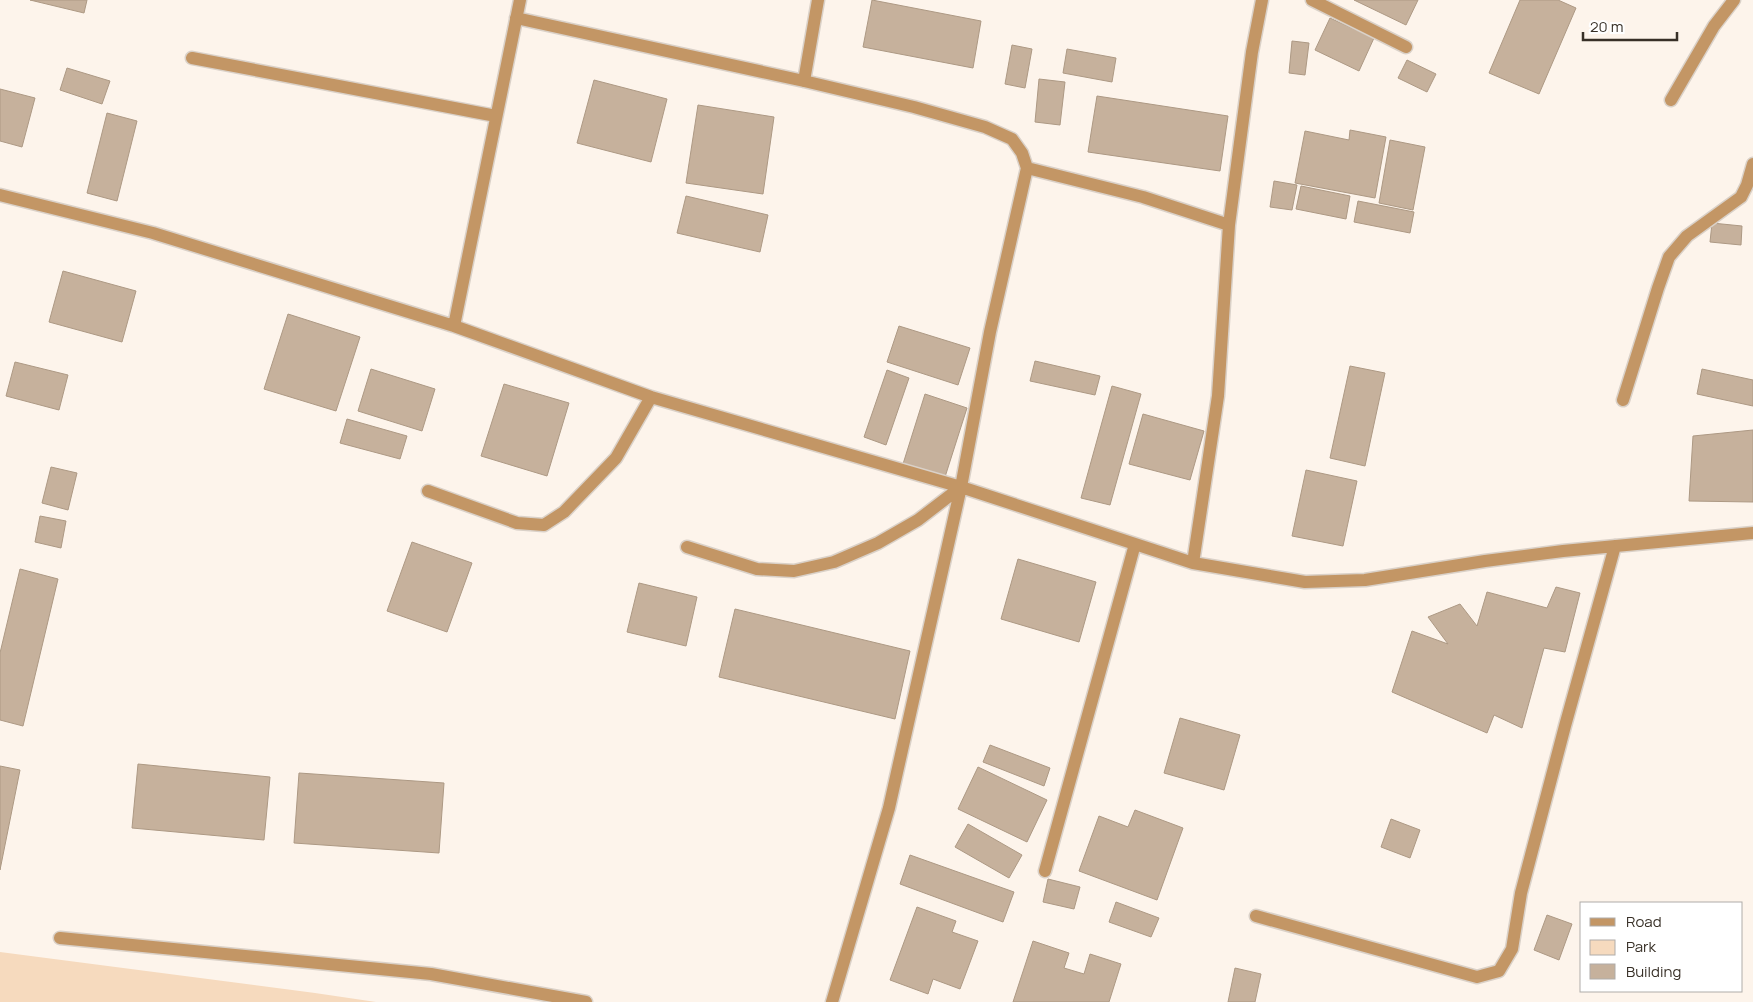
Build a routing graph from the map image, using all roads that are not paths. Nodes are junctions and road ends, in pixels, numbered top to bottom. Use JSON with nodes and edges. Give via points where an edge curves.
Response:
{"nodes":[{"id":1,"x":520,"y":0,"type":"edge"},
{"id":2,"x":818,"y":0,"type":"edge"},
{"id":3,"x":1262,"y":0,"type":"edge"},
{"id":4,"x":1312,"y":0,"type":"edge"},
{"id":5,"x":1734,"y":0,"type":"edge"},
{"id":6,"x":516,"y":18,"type":"junction"},
{"id":7,"x":1406,"y":47,"type":"dead end"},
{"id":8,"x":192,"y":58,"type":"dead end"},
{"id":9,"x":804,"y":81,"type":"junction"},
{"id":10,"x":1671,"y":100,"type":"dead end"},
{"id":11,"x":496,"y":116,"type":"junction"},
{"id":12,"x":1753,"y":164,"type":"edge"},
{"id":13,"x":1027,"y":168,"type":"junction"},
{"id":14,"x":0,"y":195,"type":"edge"},
{"id":15,"x":1229,"y":225,"type":"junction"},
{"id":16,"x":454,"y":326,"type":"junction"},
{"id":17,"x":651,"y":397,"type":"junction"},
{"id":18,"x":1624,"y":400,"type":"dead end"},
{"id":19,"x":961,"y":487,"type":"junction"},
{"id":20,"x":428,"y":491,"type":"dead end"},
{"id":21,"x":1753,"y":533,"type":"edge"},
{"id":22,"x":1135,"y":544,"type":"junction"},
{"id":23,"x":1615,"y":546,"type":"junction"},
{"id":24,"x":687,"y":547,"type":"dead end"},
{"id":25,"x":1193,"y":563,"type":"junction"},
{"id":26,"x":1045,"y":871,"type":"dead end"},
{"id":27,"x":1256,"y":916,"type":"dead end"},
{"id":28,"x":60,"y":938,"type":"dead end"},
{"id":29,"x":586,"y":1002,"type":"edge"},
{"id":30,"x":832,"y":1002,"type":"edge"}],
"edges":[{"from":1,"to":6,"type":"street"},
{"from":2,"to":9,"type":"street"},
{"from":3,"to":15,"type":"street"},
{"from":4,"to":7,"type":"street"},
{"from":5,"to":10,"type":"street","via":[[1714,26]]},
{"from":6,"to":9,"type":"street"},
{"from":6,"to":11,"type":"street"},
{"from":8,"to":11,"type":"street"},
{"from":9,"to":13,"type":"street","via":[[985,127],[1012,139]]},
{"from":11,"to":16,"type":"street"},
{"from":12,"to":18,"type":"street","via":[[1741,197],[1687,236],[1669,257]]},
{"from":13,"to":15,"type":"street","via":[[1143,197]]},
{"from":13,"to":19,"type":"street","via":[[990,332]]},
{"from":14,"to":16,"type":"street","via":[[153,233]]},
{"from":15,"to":25,"type":"street","via":[[1218,396]]},
{"from":16,"to":17,"type":"street"},
{"from":17,"to":19,"type":"street"},
{"from":17,"to":20,"type":"street","via":[[616,458],[564,512],[544,525],[517,523]]},
{"from":19,"to":22,"type":"street"},
{"from":19,"to":24,"type":"street","via":[[918,520],[878,543],[834,562],[794,572],[757,569]]},
{"from":19,"to":30,"type":"street","via":[[889,808]]},
{"from":21,"to":23,"type":"street"},
{"from":22,"to":25,"type":"street"},
{"from":22,"to":26,"type":"street"},
{"from":23,"to":25,"type":"street","via":[[1485,561],[1365,580],[1305,582]]},
{"from":23,"to":27,"type":"street","via":[[1521,893],[1512,949],[1499,971],[1478,977]]},
{"from":28,"to":29,"type":"street","via":[[432,974]]}]}
